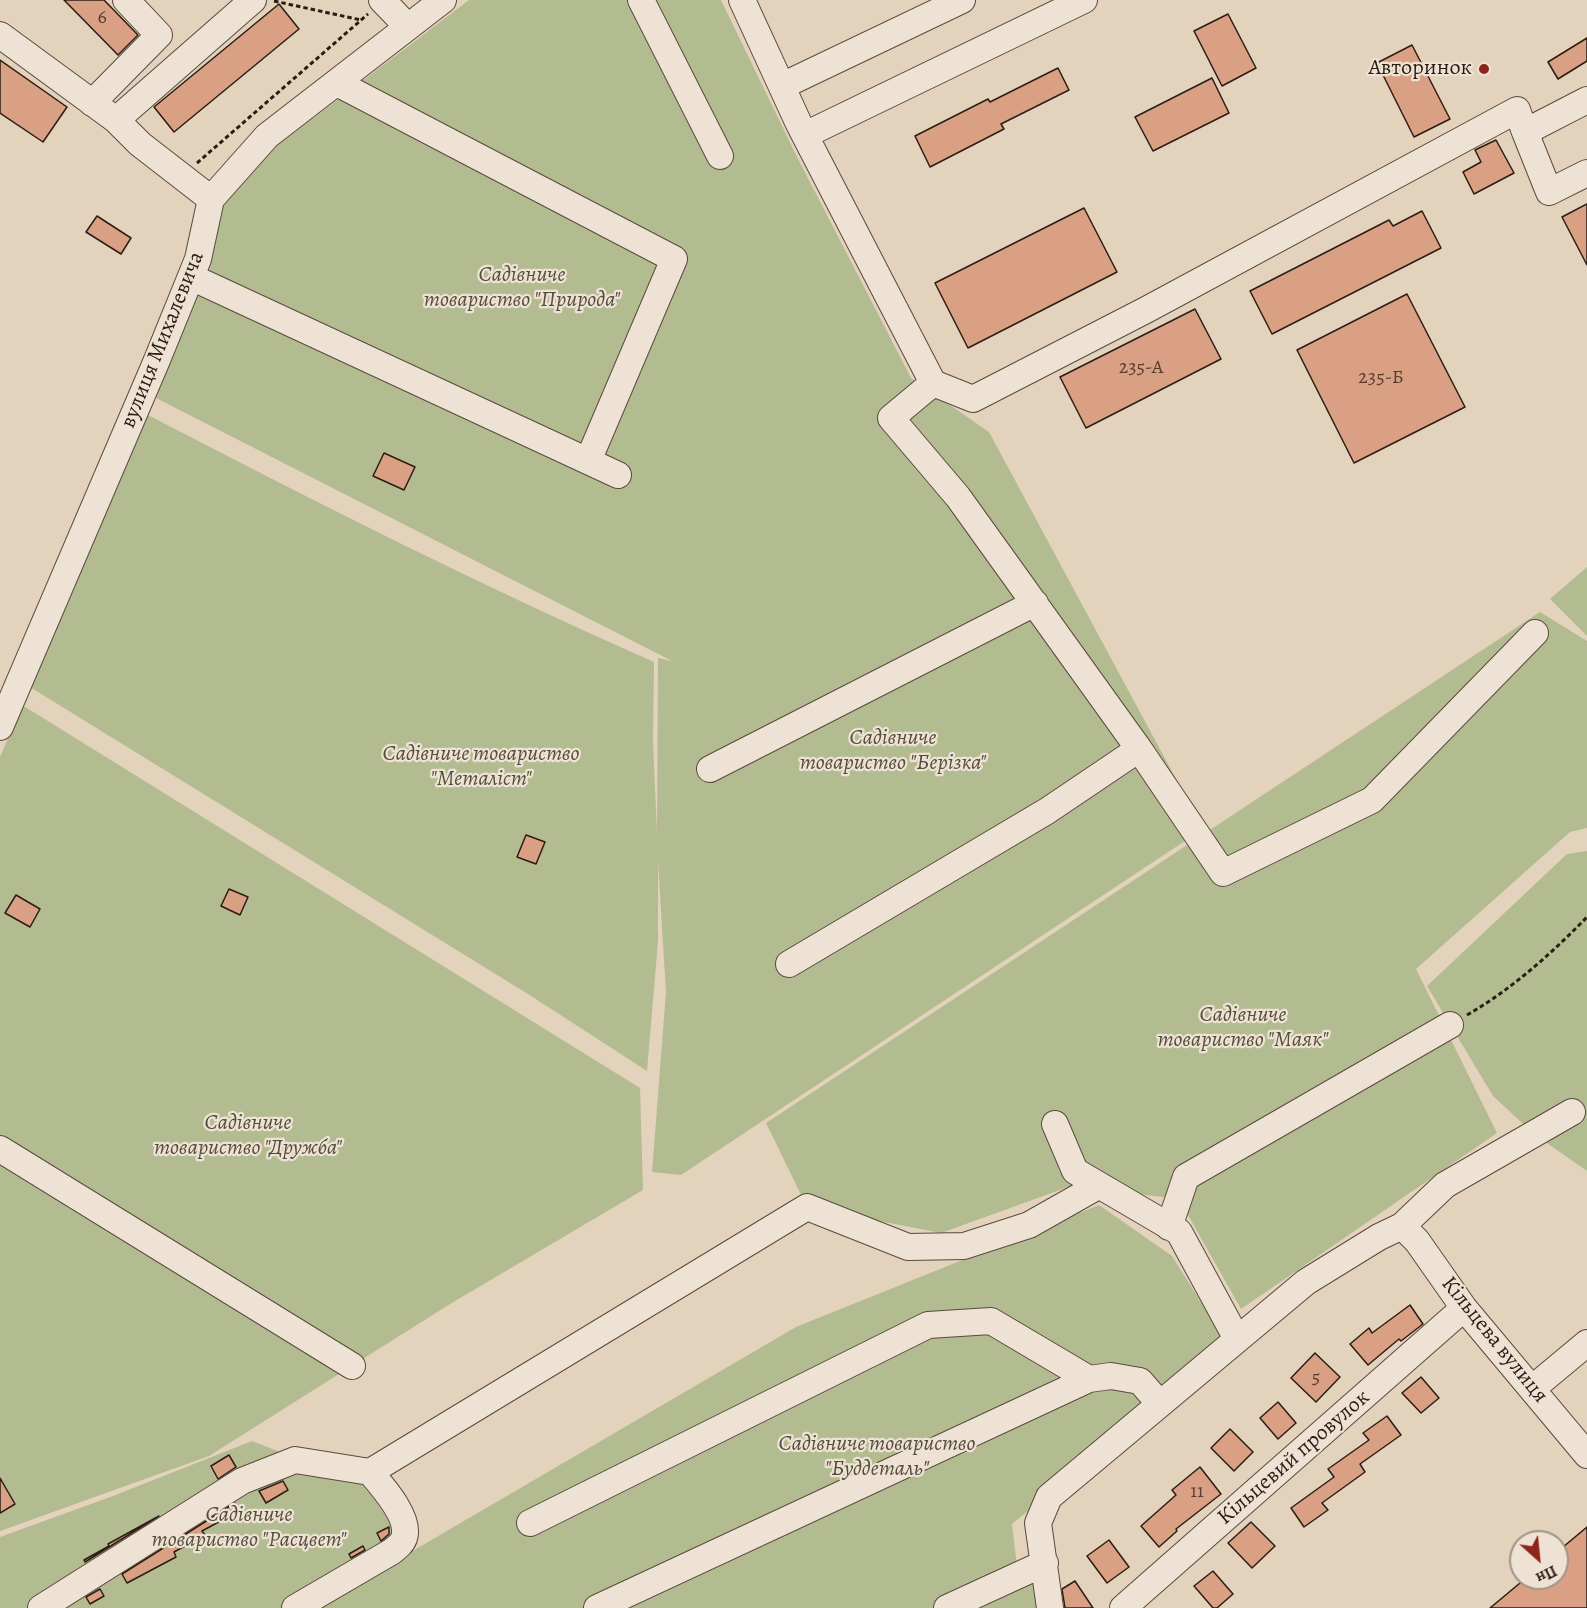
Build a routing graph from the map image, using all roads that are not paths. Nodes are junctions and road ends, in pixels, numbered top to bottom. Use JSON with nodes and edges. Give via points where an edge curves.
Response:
{"nodes":[{"id":1,"x":126,"y":0,"type":"edge"},
{"id":2,"x":253,"y":0,"type":"edge"},
{"id":3,"x":383,"y":0,"type":"edge"},
{"id":4,"x":442,"y":0,"type":"edge"},
{"id":5,"x":641,"y":0,"type":"edge"},
{"id":6,"x":742,"y":0,"type":"edge"},
{"id":7,"x":962,"y":0,"type":"edge"},
{"id":8,"x":1084,"y":0,"type":"edge"},
{"id":9,"x":408,"y":27,"type":"junction"},
{"id":10,"x":0,"y":35,"type":"edge"},
{"id":11,"x":337,"y":83,"type":"junction"},
{"id":12,"x":782,"y":86,"type":"junction"},
{"id":13,"x":1587,"y":100,"type":"edge"},
{"id":14,"x":92,"y":103,"type":"junction"},
{"id":15,"x":116,"y":120,"type":"junction"},
{"id":16,"x":1525,"y":132,"type":"junction"},
{"id":17,"x":806,"y":135,"type":"junction"},
{"id":18,"x":720,"y":156,"type":"dead end"},
{"id":19,"x":1587,"y":173,"type":"edge"},
{"id":20,"x":211,"y":199,"type":"junction"},
{"id":21,"x":191,"y":277,"type":"junction"},
{"id":22,"x":933,"y":383,"type":"junction"},
{"id":23,"x":588,"y":461,"type":"junction"},
{"id":24,"x":618,"y":475,"type":"dead end"},
{"id":25,"x":1035,"y":603,"type":"junction"},
{"id":26,"x":1534,"y":633,"type":"dead end"},
{"id":27,"x":9,"y":682,"type":"edge"},
{"id":28,"x":0,"y":727,"type":"edge"},
{"id":29,"x":1139,"y":749,"type":"junction"},
{"id":30,"x":710,"y":770,"type":"dead end"},
{"id":31,"x":789,"y":964,"type":"dead end"},
{"id":32,"x":1450,"y":1024,"type":"road end"},
{"id":33,"x":1572,"y":1112,"type":"dead end"},
{"id":34,"x":1055,"y":1124,"type":"dead end"},
{"id":35,"x":0,"y":1149,"type":"edge"},
{"id":36,"x":1098,"y":1186,"type":"junction"},
{"id":37,"x":1402,"y":1226,"type":"junction"},
{"id":38,"x":1170,"y":1227,"type":"junction"},
{"id":39,"x":1464,"y":1308,"type":"junction"},
{"id":40,"x":1237,"y":1340,"type":"junction"},
{"id":41,"x":1587,"y":1343,"type":"edge"},
{"id":42,"x":352,"y":1365,"type":"dead end"},
{"id":43,"x":1089,"y":1379,"type":"junction"},
{"id":44,"x":1533,"y":1388,"type":"junction"},
{"id":45,"x":1160,"y":1404,"type":"junction"},
{"id":46,"x":1587,"y":1455,"type":"edge"},
{"id":47,"x":370,"y":1472,"type":"junction"},
{"id":48,"x":530,"y":1523,"type":"dead end"},
{"id":49,"x":1045,"y":1563,"type":"junction"},
{"id":50,"x":41,"y":1608,"type":"edge"},
{"id":51,"x":295,"y":1608,"type":"edge"},
{"id":52,"x":597,"y":1608,"type":"edge"},
{"id":53,"x":947,"y":1608,"type":"edge"},
{"id":54,"x":1050,"y":1608,"type":"edge"},
{"id":55,"x":1123,"y":1608,"type":"edge"}],
"edges":[{"from":1,"to":14,"type":"street","via":[[159,35]]},
{"from":2,"to":15,"type":"street"},
{"from":3,"to":9,"type":"street"},
{"from":4,"to":9,"type":"street","name":"вулиця Михалевича"},
{"from":5,"to":18,"type":"street"},
{"from":6,"to":12,"type":"street"},
{"from":7,"to":12,"type":"street"},
{"from":8,"to":17,"type":"street"},
{"from":9,"to":11,"type":"street","name":"вулиця Михалевича"},
{"from":10,"to":14,"type":"street"},
{"from":11,"to":20,"type":"street","name":"вулиця Михалевича","via":[[267,136]]},
{"from":11,"to":23,"type":"street","via":[[674,259]]},
{"from":12,"to":17,"type":"street"},
{"from":13,"to":16,"type":"street"},
{"from":14,"to":15,"type":"street"},
{"from":15,"to":20,"type":"street","via":[[140,144]]},
{"from":16,"to":19,"type":"street","via":[[1549,192]]},
{"from":16,"to":22,"type":"street","via":[[1517,110],[973,399]]},
{"from":17,"to":22,"type":"street"},
{"from":20,"to":21,"type":"street","name":"вулиця Михалевича"},
{"from":21,"to":23,"type":"street"},
{"from":21,"to":27,"type":"street","name":"вулиця Михалевича","via":[[150,378]]},
{"from":22,"to":25,"type":"street","via":[[891,418],[958,497]]},
{"from":23,"to":24,"type":"street"},
{"from":25,"to":29,"type":"street"},
{"from":25,"to":30,"type":"street"},
{"from":26,"to":29,"type":"street","via":[[1372,800],[1223,873]]},
{"from":27,"to":28,"type":"street","name":"вулиця Михалевича"},
{"from":29,"to":31,"type":"street","via":[[1047,811]]},
{"from":32,"to":38,"type":"street","via":[[1186,1177]]},
{"from":33,"to":37,"type":"street","via":[[1445,1185]]},
{"from":34,"to":36,"type":"street","via":[[1075,1171]]},
{"from":35,"to":42,"type":"street"},
{"from":36,"to":38,"type":"street"},
{"from":36,"to":47,"type":"street","via":[[1029,1225],[964,1246],[908,1247],[807,1207]]},
{"from":37,"to":39,"type":"street","name":"Кільцева вулиця"},
{"from":37,"to":40,"type":"street","via":[[1306,1282]]},
{"from":38,"to":40,"type":"street","via":[[1179,1232]]},
{"from":39,"to":44,"type":"street","name":"Кільцева вулиця"},
{"from":39,"to":55,"type":"street","name":"Кільцевий провулок"},
{"from":40,"to":45,"type":"street"},
{"from":41,"to":44,"type":"street"},
{"from":43,"to":45,"type":"street","via":[[1111,1376],[1140,1381]]},
{"from":43,"to":48,"type":"street","via":[[991,1321],[928,1324]]},
{"from":43,"to":52,"type":"street"},
{"from":44,"to":46,"type":"street","name":"Кільцева вулиця"},
{"from":45,"to":49,"type":"street","via":[[1049,1497],[1038,1523]]},
{"from":47,"to":50,"type":"street","via":[[295,1460],[242,1481]]},
{"from":47,"to":51,"type":"street","via":[[394,1500],[406,1530],[404,1541]]},
{"from":49,"to":53,"type":"street"},
{"from":49,"to":54,"type":"street"}]}
